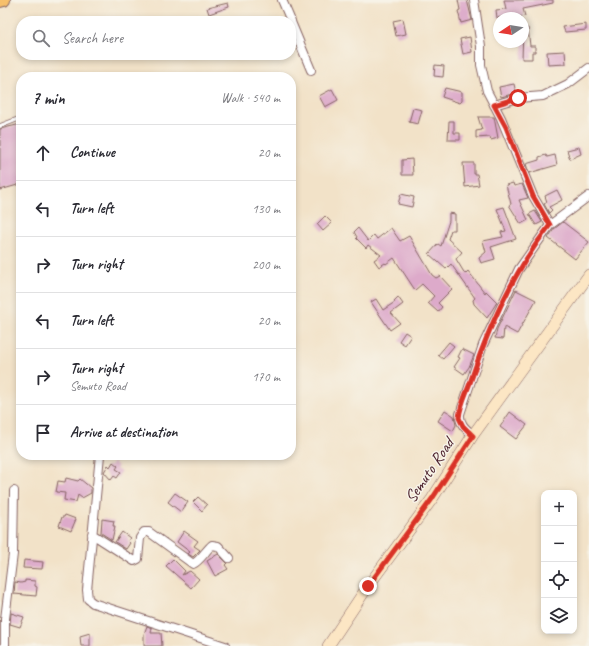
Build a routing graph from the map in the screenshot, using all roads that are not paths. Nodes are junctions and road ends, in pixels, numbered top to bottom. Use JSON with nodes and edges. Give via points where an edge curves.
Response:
{"nodes":[{"id":1,"x":4,"y":0,"type":"edge"},
{"id":2,"x":282,"y":0,"type":"edge"},
{"id":3,"x":474,"y":0,"type":"edge"},
{"id":4,"x":0,"y":1,"type":"edge"},
{"id":5,"x":289,"y":16,"type":"edge"},
{"id":6,"x":296,"y":33,"type":"edge"},
{"id":7,"x":589,"y":68,"type":"edge"},
{"id":8,"x":311,"y":70,"type":"dead end"},
{"id":9,"x":494,"y":105,"type":"junction"},
{"id":10,"x":16,"y":120,"type":"edge"},
{"id":11,"x":0,"y":126,"type":"edge"},
{"id":12,"x":589,"y":196,"type":"edge"},
{"id":13,"x":550,"y":225,"type":"junction"},
{"id":14,"x":589,"y":275,"type":"edge"},
{"id":15,"x":473,"y":436,"type":"junction"},
{"id":16,"x":99,"y":460,"type":"edge"},
{"id":17,"x":14,"y":491,"type":"dead end"},
{"id":18,"x":92,"y":534,"type":"junction"},
{"id":19,"x":229,"y":558,"type":"dead end"},
{"id":20,"x":5,"y":646,"type":"edge"},
{"id":21,"x":225,"y":646,"type":"edge"},
{"id":22,"x":328,"y":646,"type":"edge"}],
"edges":[{"from":1,"to":4,"type":"main road"},
{"from":2,"to":5,"type":"street"},
{"from":3,"to":9,"type":"street","via":[[481,46],[481,65],[487,91]]},
{"from":6,"to":8,"type":"street"},
{"from":7,"to":9,"type":"street","via":[[568,84],[543,96],[518,98]]},
{"from":9,"to":13,"type":"street","via":[[506,127],[533,196]]},
{"from":10,"to":11,"type":"lane"},
{"from":12,"to":13,"type":"street"},
{"from":13,"to":15,"type":"street","via":[[519,269],[478,359],[459,418]]},
{"from":14,"to":15,"type":"main road","name":"Semuto Road"},
{"from":15,"to":22,"type":"main road","name":"Semuto Road","via":[[432,499]]},
{"from":16,"to":18,"type":"street"},
{"from":17,"to":20,"type":"street","via":[[13,554],[5,619]]},
{"from":18,"to":19,"type":"street","via":[[134,561],[138,559],[140,538],[144,532],[149,532],[193,564],[212,545],[218,546]]},
{"from":18,"to":21,"type":"street","via":[[87,595],[93,603]]}]}
